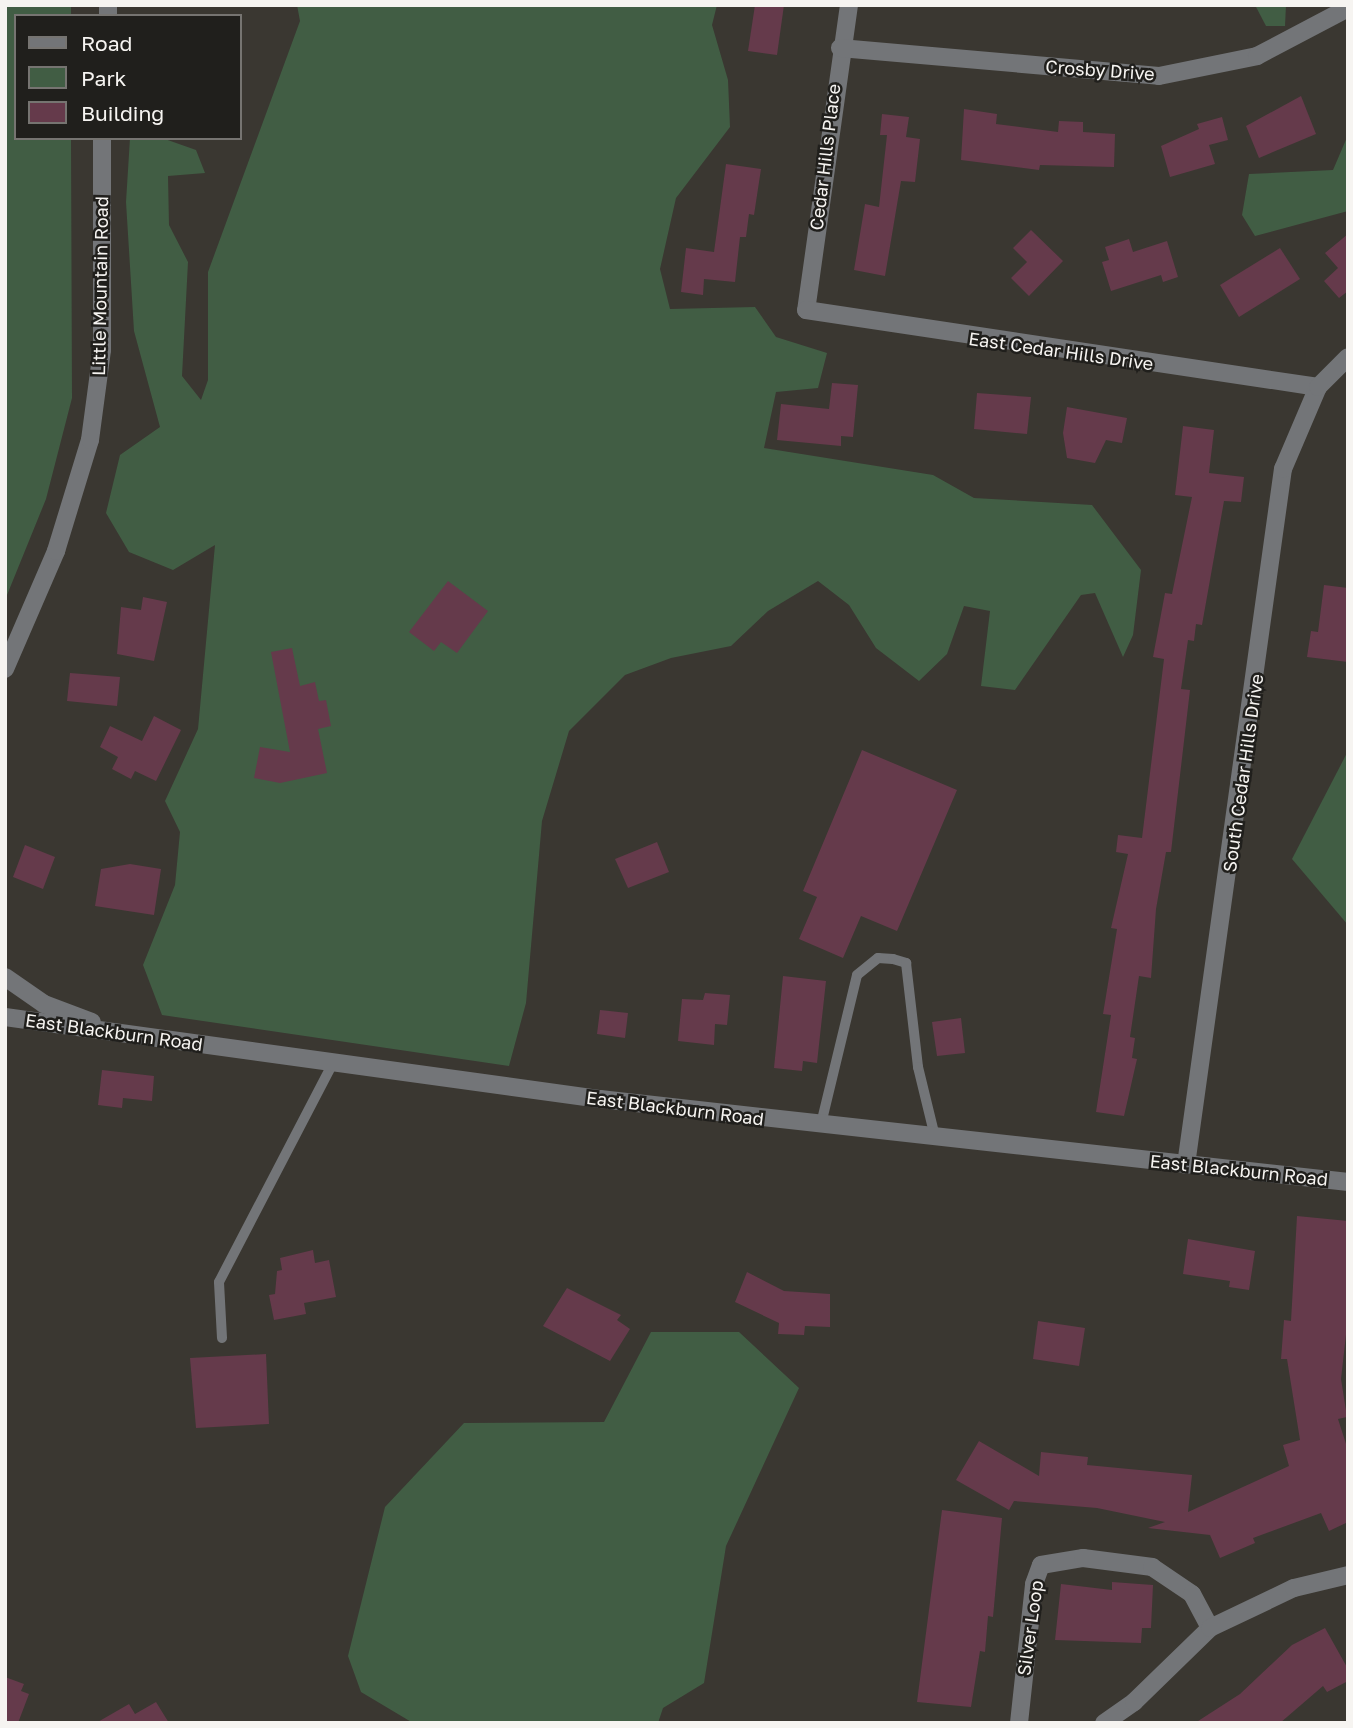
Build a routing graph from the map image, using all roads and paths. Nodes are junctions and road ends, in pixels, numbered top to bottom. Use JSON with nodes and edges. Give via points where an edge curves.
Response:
{"nodes":[{"id":1,"x":849,"y":5,"type":"edge"},
{"id":2,"x":1348,"y":8,"type":"edge"},
{"id":3,"x":840,"y":48,"type":"junction"},
{"id":4,"x":102,"y":140,"type":"edge"},
{"id":5,"x":806,"y":310,"type":"joint"},
{"id":6,"x":1348,"y":357,"type":"edge"},
{"id":7,"x":1318,"y":387,"type":"junction"},
{"id":8,"x":5,"y":669,"type":"edge"},
{"id":9,"x":5,"y":977,"type":"edge"},
{"id":10,"x":5,"y":1017,"type":"edge"},
{"id":11,"x":118,"y":1033,"type":"junction"},
{"id":12,"x":333,"y":1063,"type":"junction"},
{"id":13,"x":821,"y":1124,"type":"junction"},
{"id":14,"x":935,"y":1137,"type":"junction"},
{"id":15,"x":1186,"y":1165,"type":"junction"},
{"id":16,"x":1348,"y":1182,"type":"edge"},
{"id":17,"x":222,"y":1338,"type":"dead end"},
{"id":18,"x":1348,"y":1574,"type":"edge"},
{"id":19,"x":1210,"y":1628,"type":"junction"},
{"id":20,"x":1019,"y":1723,"type":"edge"},
{"id":21,"x":1104,"y":1723,"type":"edge"}],
"edges":[{"from":1,"to":3,"type":"street","name":"Cedar Hills Place"},
{"from":2,"to":3,"type":"street","name":"Crosby Drive","via":[[1257,56],[1159,76]]},
{"from":3,"to":5,"type":"street","name":"Cedar Hills Place"},
{"from":4,"to":8,"type":"street","name":"Little Mountain Road","via":[[102,350],[90,440],[55,551]]},
{"from":5,"to":7,"type":"street","name":"East Cedar Hills Drive"},
{"from":6,"to":7,"type":"street"},
{"from":7,"to":15,"type":"street","name":"South Cedar Hills Drive","via":[[1283,470]]},
{"from":9,"to":11,"type":"street","via":[[44,1004]]},
{"from":10,"to":11,"type":"street","name":"East Blackburn Road"},
{"from":11,"to":12,"type":"street","name":"East Blackburn Road"},
{"from":12,"to":13,"type":"street","name":"East Blackburn Road"},
{"from":12,"to":17,"type":"lane","via":[[219,1282]]},
{"from":13,"to":14,"type":"street","name":"East Blackburn Road"},
{"from":13,"to":14,"type":"lane","via":[[857,975],[867,963],[892,959],[906,963],[918,1067]]},
{"from":14,"to":15,"type":"street","name":"East Blackburn Road"},
{"from":15,"to":16,"type":"street","name":"East Blackburn Road"},
{"from":18,"to":19,"type":"street","via":[[1294,1588]]},
{"from":19,"to":20,"type":"street","name":"Silver Loop","via":[[1192,1594],[1152,1567],[1083,1558],[1041,1565],[1034,1584]]},
{"from":19,"to":21,"type":"street","via":[[1134,1702]]}]}
